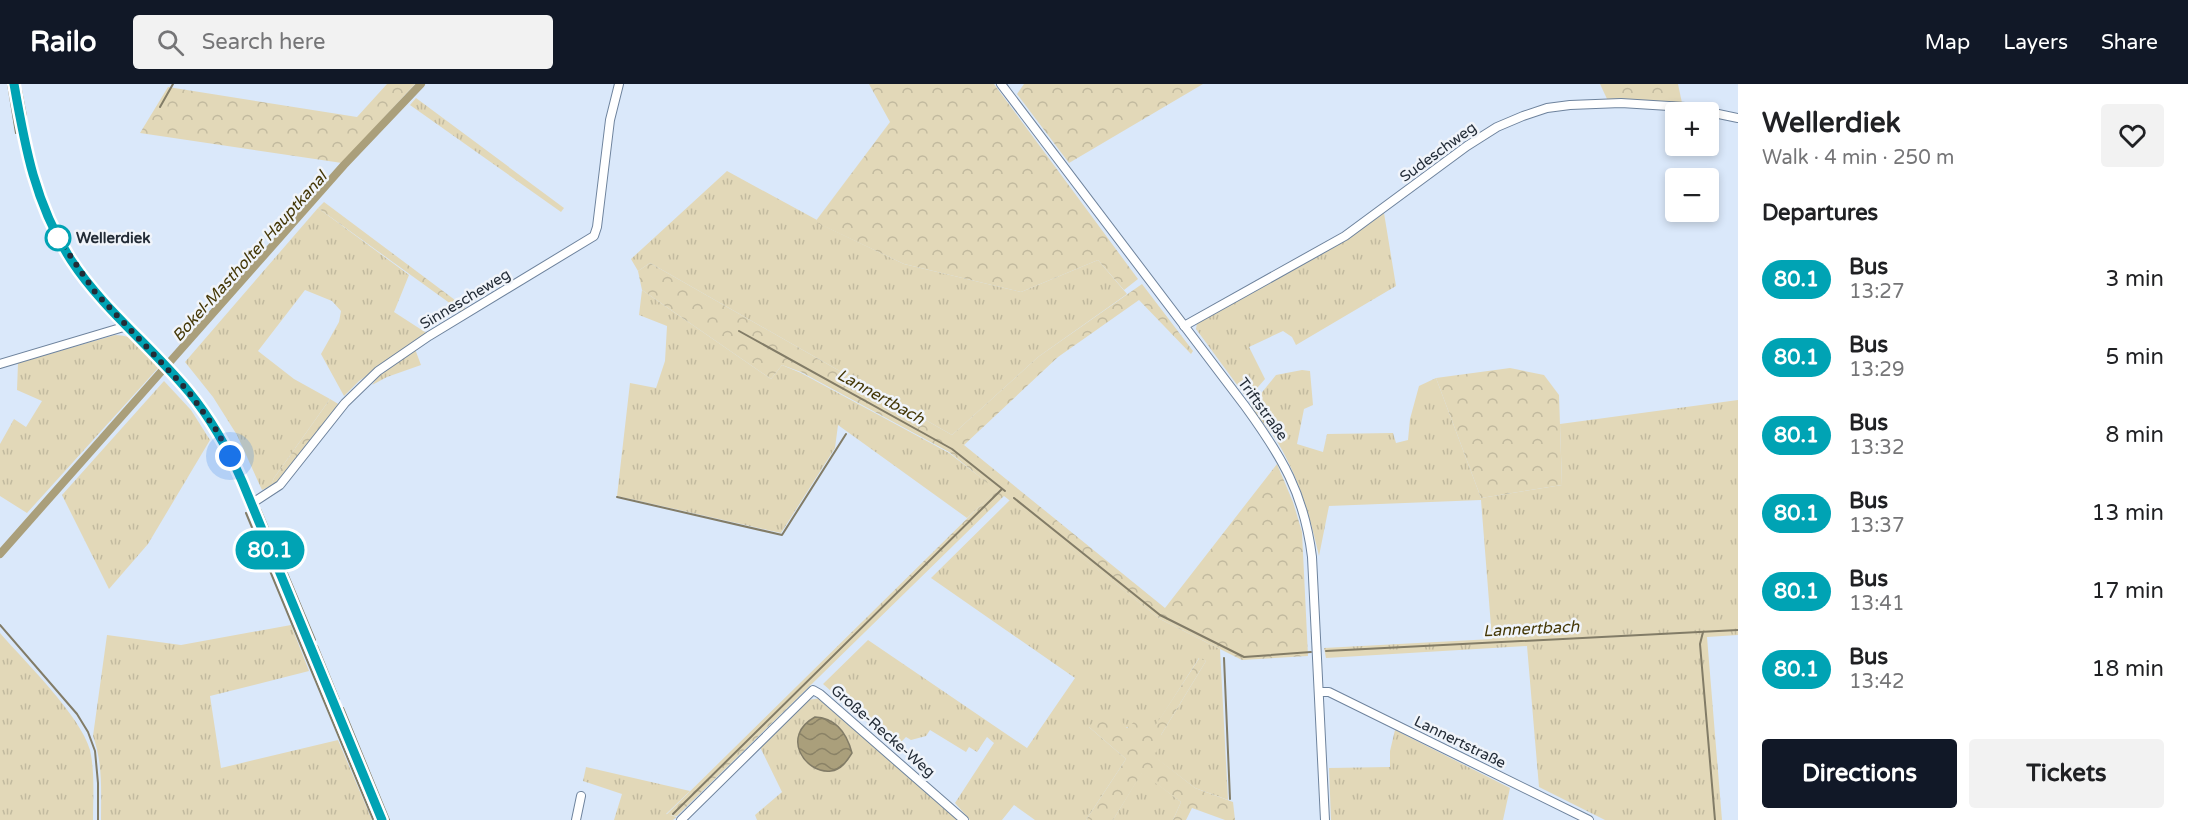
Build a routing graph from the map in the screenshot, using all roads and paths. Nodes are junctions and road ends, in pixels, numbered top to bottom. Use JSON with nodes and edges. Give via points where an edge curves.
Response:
{"nodes":[{"id":1,"x":14,"y":84,"type":"edge"},
{"id":2,"x":619,"y":84,"type":"edge"},
{"id":3,"x":1000,"y":84,"type":"edge"},
{"id":4,"x":1738,"y":118,"type":"edge"},
{"id":5,"x":127,"y":326,"type":"junction"},
{"id":6,"x":1185,"y":326,"type":"junction"},
{"id":7,"x":0,"y":364,"type":"edge"},
{"id":8,"x":251,"y":504,"type":"junction"},
{"id":9,"x":1318,"y":692,"type":"junction"},
{"id":10,"x":581,"y":796,"type":"dead end"},
{"id":11,"x":382,"y":820,"type":"edge"},
{"id":12,"x":576,"y":820,"type":"edge"},
{"id":13,"x":681,"y":820,"type":"edge"},
{"id":14,"x":964,"y":820,"type":"edge"},
{"id":15,"x":1325,"y":820,"type":"edge"},
{"id":16,"x":1589,"y":820,"type":"edge"}],
"edges":[{"from":1,"to":5,"type":"main road","via":[[30,170],[47,216],[72,261]]},
{"from":2,"to":8,"type":"street","name":"Sinnescheweg","via":[[610,120],[594,236],[378,371],[345,404],[280,485]]},
{"from":3,"to":6,"type":"street","name":"Triftstraße"},
{"from":4,"to":6,"type":"street","name":"Sudeschweg","via":[[1685,107],[1621,103],[1547,108],[1523,116],[1477,140],[1345,236]]},
{"from":5,"to":7,"type":"street"},
{"from":5,"to":8,"type":"main road","via":[[199,405],[217,431]]},
{"from":6,"to":9,"type":"street","name":"Triftstraße","via":[[1272,443],[1299,499],[1311,557]]},
{"from":8,"to":11,"type":"main road"},
{"from":9,"to":15,"type":"street","name":"Triftstraße"},
{"from":9,"to":16,"type":"street","name":"Lannertstraße","via":[[1329,692]]},
{"from":10,"to":12,"type":"street"},
{"from":13,"to":14,"type":"street","name":"Große-Recke-Weg","via":[[813,690]]}]}
